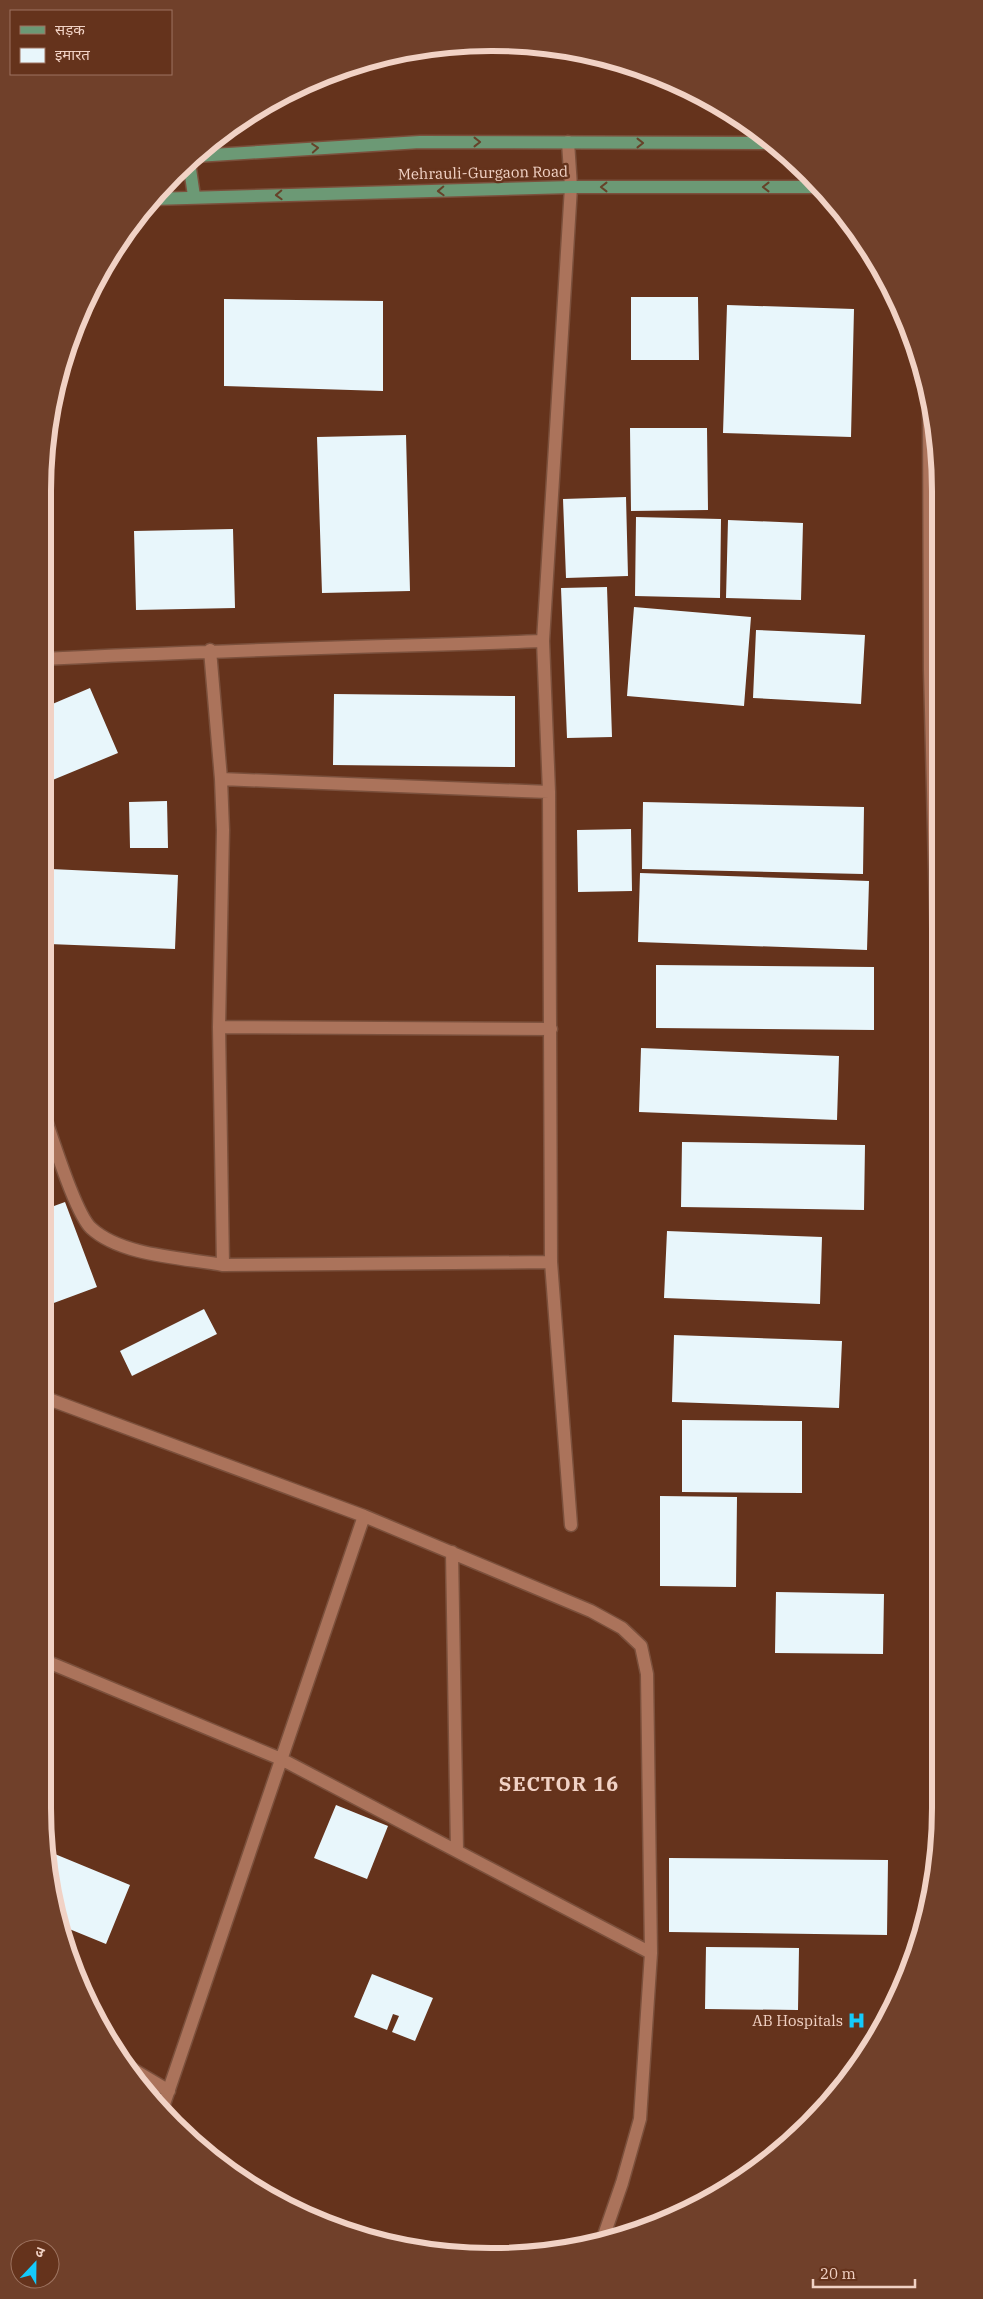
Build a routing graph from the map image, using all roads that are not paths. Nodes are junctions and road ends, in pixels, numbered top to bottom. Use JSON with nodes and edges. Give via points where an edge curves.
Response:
{"nodes":[{"id":1,"x":568,"y":142,"type":"junction"},
{"id":2,"x":761,"y":143,"type":"edge"},
{"id":3,"x":208,"y":155,"type":"edge"},
{"id":4,"x":190,"y":171,"type":"edge"},
{"id":5,"x":570,"y":187,"type":"junction"},
{"id":6,"x":809,"y":187,"type":"edge"},
{"id":7,"x":194,"y":196,"type":"junction"},
{"id":8,"x":164,"y":198,"type":"edge"},
{"id":9,"x":930,"y":452,"type":"edge"},
{"id":10,"x":932,"y":564,"type":"edge"},
{"id":11,"x":543,"y":641,"type":"junction"},
{"id":12,"x":210,"y":650,"type":"junction"},
{"id":13,"x":51,"y":659,"type":"edge"},
{"id":14,"x":221,"y":779,"type":"junction"},
{"id":15,"x":549,"y":792,"type":"junction"},
{"id":16,"x":219,"y":1027,"type":"junction"},
{"id":17,"x":551,"y":1029,"type":"junction"},
{"id":18,"x":51,"y":1136,"type":"edge"},
{"id":19,"x":551,"y":1262,"type":"junction"},
{"id":20,"x":223,"y":1265,"type":"junction"},
{"id":21,"x":51,"y":1400,"type":"edge"},
{"id":22,"x":364,"y":1516,"type":"junction"},
{"id":23,"x":571,"y":1525,"type":"dead end"},
{"id":24,"x":452,"y":1552,"type":"junction"},
{"id":25,"x":51,"y":1668,"type":"edge"},
{"id":26,"x":281,"y":1758,"type":"junction"},
{"id":27,"x":457,"y":1851,"type":"junction"},
{"id":28,"x":651,"y":1953,"type":"junction"},
{"id":29,"x":141,"y":2074,"type":"edge"},
{"id":30,"x":168,"y":2091,"type":"junction"},
{"id":31,"x":165,"y":2102,"type":"edge"},
{"id":32,"x":605,"y":2233,"type":"edge"}],
"edges":[{"from":1,"to":2,"type":"main road","name":"Mehrauli-Gurgaon Road","one_way":true},
{"from":3,"to":1,"type":"main road","name":"Mehrauli-Gurgaon Road","one_way":true,"via":[[420,142]]},
{"from":1,"to":5,"type":"street"},
{"from":4,"to":7,"type":"main road"},
{"from":6,"to":5,"type":"main road","name":"Mehrauli-Gurgaon Road","one_way":true},
{"from":5,"to":7,"type":"main road","name":"Mehrauli-Gurgaon Road","one_way":true},
{"from":5,"to":11,"type":"street"},
{"from":7,"to":8,"type":"main road","name":"Mehrauli-Gurgaon Road"},
{"from":9,"to":10,"type":"street"},
{"from":11,"to":12,"type":"street","via":[[272,651]]},
{"from":11,"to":15,"type":"street"},
{"from":12,"to":13,"type":"street"},
{"from":12,"to":14,"type":"street"},
{"from":14,"to":15,"type":"street"},
{"from":14,"to":16,"type":"street"},
{"from":15,"to":17,"type":"street"},
{"from":16,"to":17,"type":"street"},
{"from":16,"to":20,"type":"street"},
{"from":17,"to":19,"type":"street"},
{"from":18,"to":20,"type":"street","via":[[80,1212],[91,1228],[105,1238],[132,1249]]},
{"from":19,"to":20,"type":"street"},
{"from":19,"to":23,"type":"street"},
{"from":21,"to":22,"type":"street"},
{"from":22,"to":24,"type":"street"},
{"from":22,"to":26,"type":"street"},
{"from":24,"to":27,"type":"street"},
{"from":24,"to":28,"type":"street","via":[[591,1611],[622,1628],[641,1646],[647,1674]]},
{"from":25,"to":26,"type":"street"},
{"from":26,"to":27,"type":"street"},
{"from":26,"to":30,"type":"street"},
{"from":27,"to":28,"type":"street"},
{"from":28,"to":32,"type":"street","via":[[640,2119]]},
{"from":29,"to":30,"type":"street"},
{"from":30,"to":31,"type":"street"}]}
